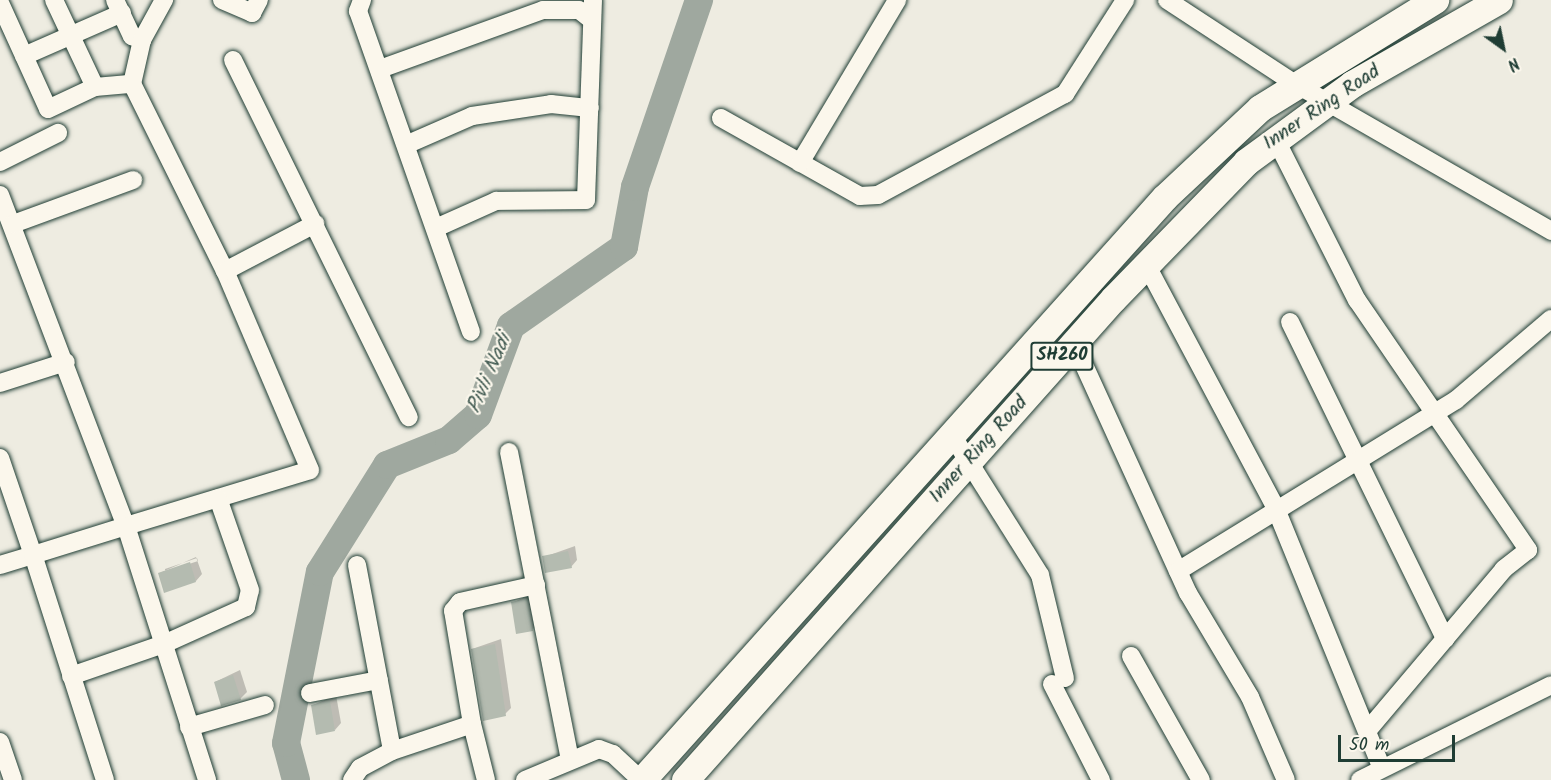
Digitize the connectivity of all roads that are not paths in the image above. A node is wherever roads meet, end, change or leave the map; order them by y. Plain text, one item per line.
1 (54, 0) edge
2 (164, 0) edge
3 (222, 0) edge
4 (259, 0) edge
5 (362, 0) edge
6 (897, 0) edge
7 (1125, 0) edge
8 (1167, 0) edge
9 (1435, 0) edge
10 (1498, 0) edge
11 (0, 3) edge
12 (118, 7) edge
13 (589, 9) edge
14 (71, 35) junction
15 (142, 40) junction
16 (24, 56) junction
17 (233, 60) dead end
18 (380, 69) junction
19 (1294, 83) junction
20 (132, 84) junction
21 (95, 87) junction
22 (1326, 101) junction
23 (590, 108) junction
24 (721, 118) dead end
25 (58, 133) dead end
26 (1275, 138) junction
27 (408, 144) junction
28 (0, 162) edge
29 (801, 163) junction
30 (132, 180) dead end
31 (0, 195) edge
32 (13, 224) junction
33 (315, 224) junction
34 (438, 227) junction
35 (1551, 231) edge
36 (1146, 264) junction
37 (225, 271) junction
38 (1551, 319) edge
39 (1290, 322) dead end
40 (471, 332) dead end
41 (1074, 343) junction
42 (66, 362) junction
43 (0, 383) edge
44 (1434, 413) junction
45 (409, 417) dead end
46 (950, 432) junction
47 (509, 452) dead end
48 (0, 458) edge
49 (970, 460) junction
50 (1358, 464) junction
51 (218, 498) junction
52 (1276, 509) junction
53 (126, 526) junction
54 (33, 555) junction
55 (0, 565) edge
56 (357, 565) dead end
57 (1178, 571) junction
58 (536, 585) junction
59 (1445, 639) junction
60 (164, 644) junction
61 (1131, 656) dead end
62 (71, 676) junction
63 (379, 680) junction
64 (1551, 685) edge
65 (310, 693) dead end
66 (265, 705) dead end
67 (472, 724) junction
68 (189, 727) junction
69 (1367, 731) junction
70 (0, 742) edge
71 (392, 751) junction
72 (570, 760) junction
73 (1381, 766) junction
74 (13, 780) edge
75 (105, 780) edge
76 (207, 780) edge
77 (351, 780) edge
78 (486, 780) edge
79 (525, 780) edge
80 (641, 780) edge
81 (685, 780) edge
82 (1101, 780) edge
83 (1201, 780) edge
84 (1286, 780) edge
85 (1360, 780) edge

1 - 14 street
2 - 15 street
3 - 4 street
5 - 18 street
6 - 29 street
7 - 29 street
8 - 19 street
9 - 19 highway, Inner Ring Road / SH260
10 - 22 highway, Inner Ring Road / SH260
11 - 16 street
12 - 14 street
12 - 15 street
13 - 18 street
13 - 23 street
14 - 16 street
14 - 21 street
15 - 20 street
16 - 21 street
17 - 33 street
18 - 27 street
19 - 22 street
19 - 46 highway, Inner Ring Road / SH260
20 - 21 street
20 - 37 street
22 - 26 highway, Inner Ring Road / SH260
22 - 35 street
23 - 27 street
23 - 34 street
24 - 29 street
25 - 28 street
26 - 36 highway, Inner Ring Road / SH260
26 - 44 street
27 - 34 street
30 - 32 street
31 - 32 street
32 - 42 street
33 - 37 street
33 - 45 street
34 - 40 street
36 - 41 highway, Inner Ring Road / SH260
36 - 52 street
37 - 51 street
38 - 44 street
39 - 50 street
41 - 49 highway, Inner Ring Road / SH260
41 - 57 street
42 - 43 street
42 - 53 street
44 - 50 street
44 - 59 street
46 - 49 street
46 - 80 highway, Inner Ring Road / SH260
47 - 58 street
48 - 54 street
49 - 81 highway, Inner Ring Road / SH260
49 - 82 street
50 - 52 street
50 - 59 street
51 - 53 street
51 - 60 street
52 - 57 street
52 - 69 street
53 - 54 street
53 - 60 street
54 - 55 street
54 - 62 street
56 - 63 street
57 - 84 street
58 - 67 street
58 - 72 street
59 - 69 street
60 - 62 street
60 - 68 street
61 - 83 street
62 - 75 street
63 - 65 street
63 - 71 street
64 - 73 street
66 - 68 street
67 - 71 street
67 - 78 street
68 - 76 street
69 - 73 street
70 - 74 street
71 - 77 street
72 - 79 street
72 - 80 street
73 - 85 street

